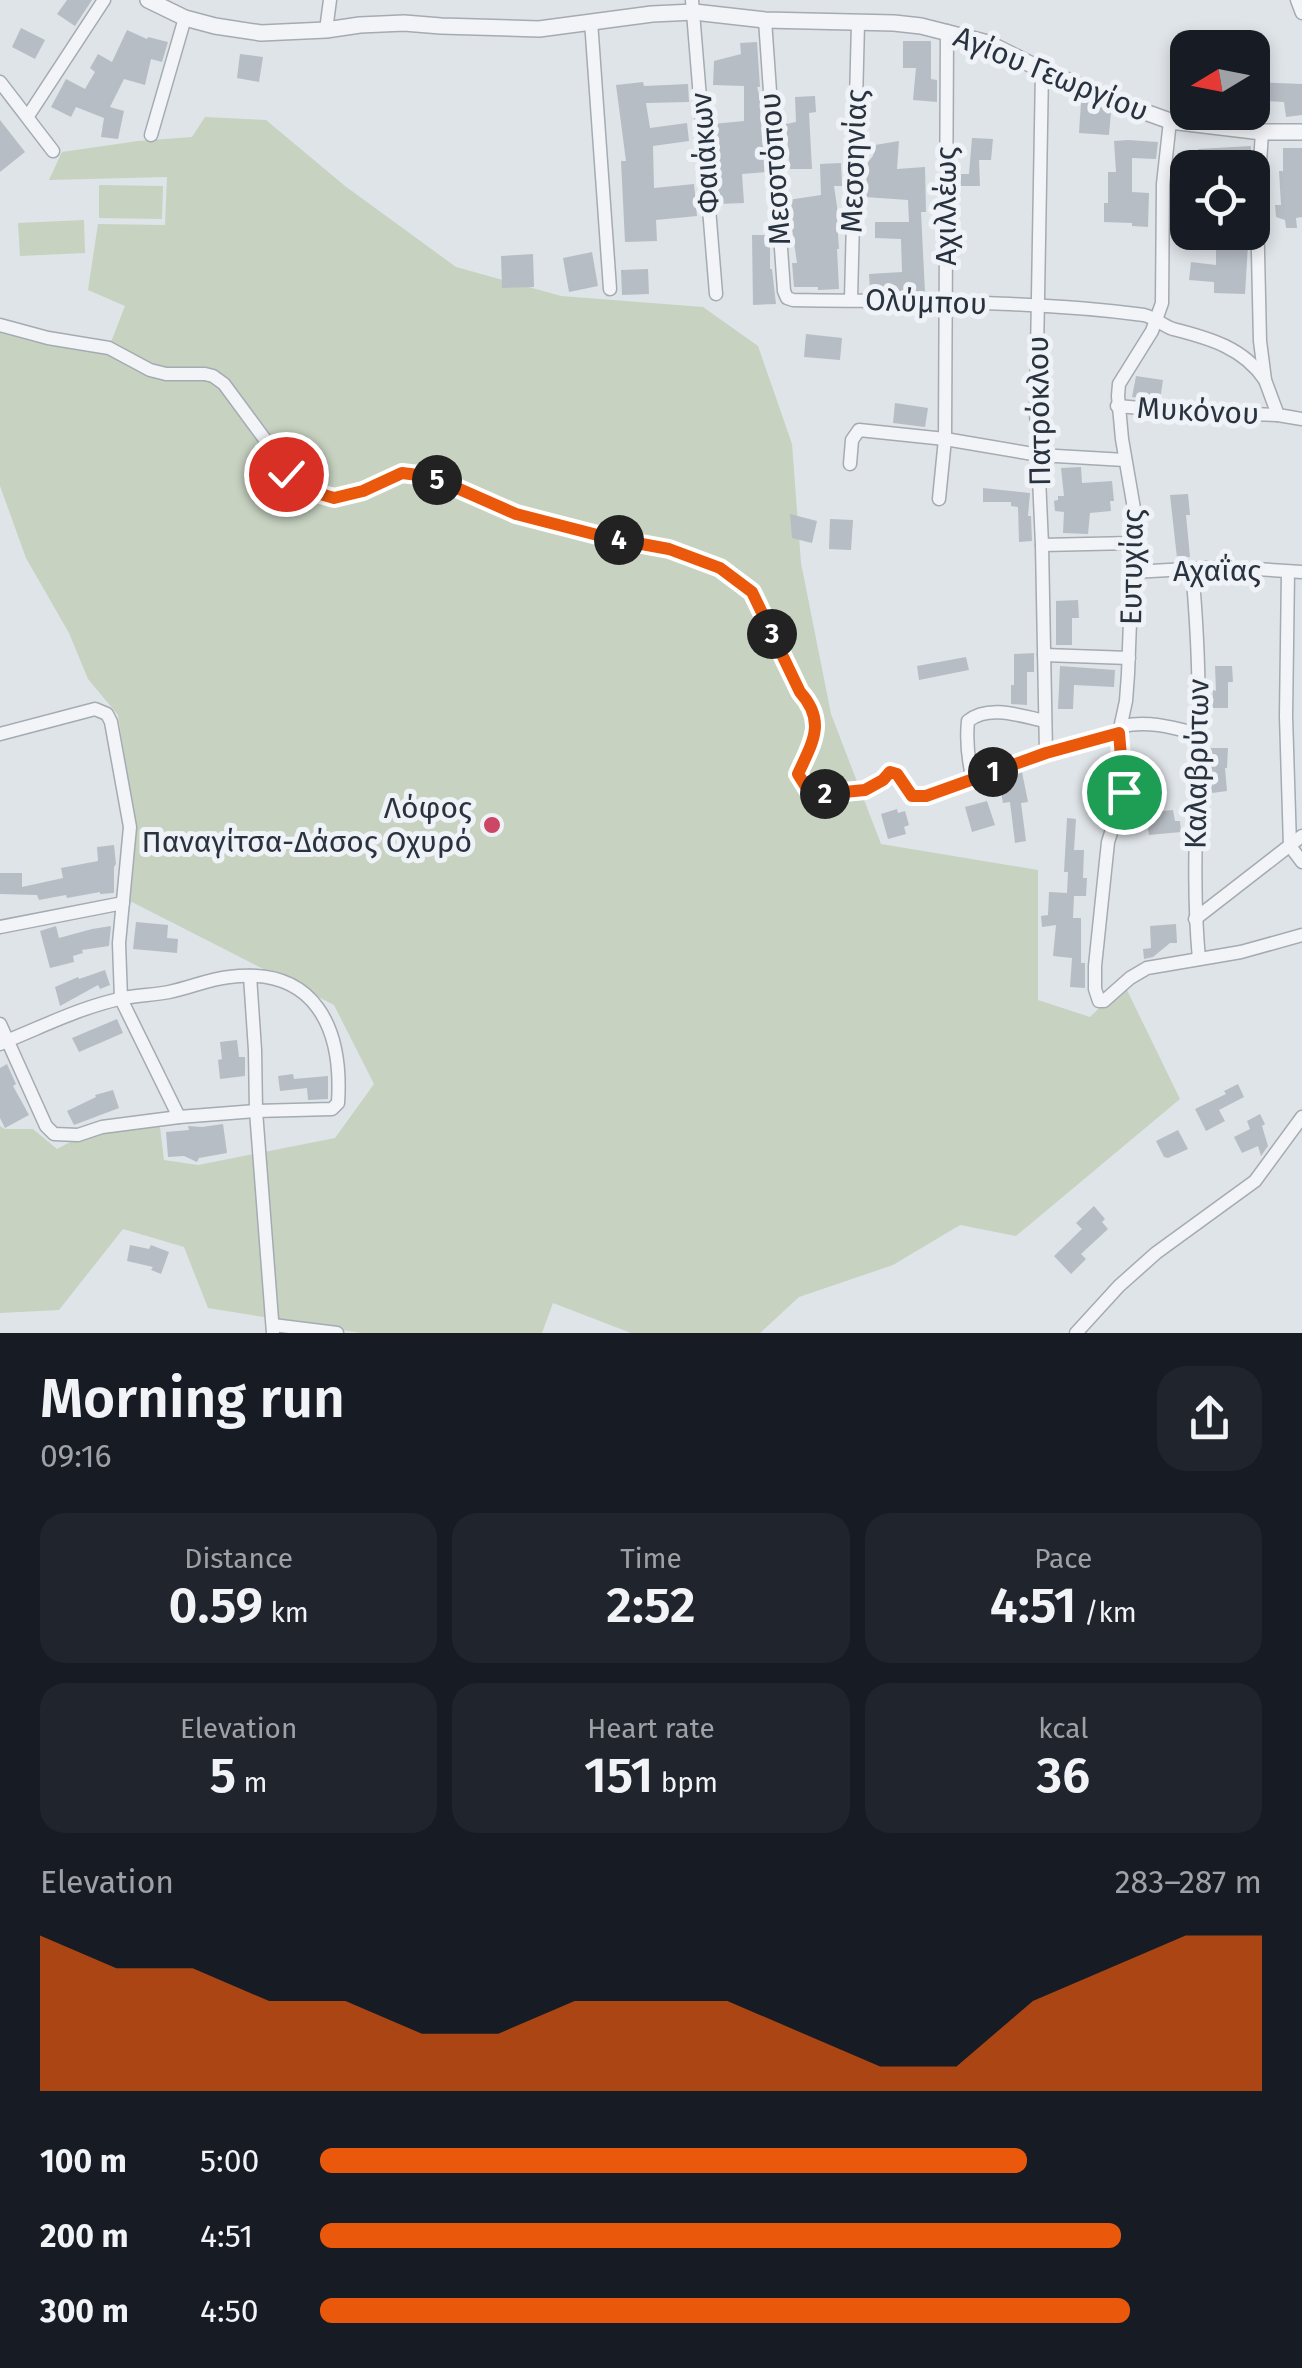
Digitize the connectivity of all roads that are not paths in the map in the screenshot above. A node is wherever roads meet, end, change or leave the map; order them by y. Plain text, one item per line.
1 (104, 0) edge
2 (148, 0) edge
3 (330, 0) edge
4 (1297, 0) edge
5 (693, 6) edge
6 (1302, 14) edge
7 (185, 18) junction
8 (765, 20) junction
9 (591, 21) junction
10 (858, 22) junction
11 (326, 30) junction
12 (947, 32) junction
13 (1042, 70) junction
14 (0, 82) edge
15 (28, 116) junction
16 (1170, 120) joint
17 (1247, 130) edge
18 (1262, 132) junction
19 (1302, 132) edge
20 (151, 134) dead end
21 (53, 151) dead end
22 (610, 289) dead end
23 (716, 294) dead end
24 (850, 299) junction
25 (806, 301) joint
26 (946, 303) junction
27 (1037, 306) junction
28 (1157, 318) junction
29 (0, 325) edge
30 (1266, 380) junction
31 (1117, 406) junction
32 (1278, 415) junction
33 (1302, 419) edge
34 (944, 439) junction
35 (1039, 455) junction
36 (1125, 460) junction
37 (850, 464) dead end
38 (939, 499) dead end
39 (1133, 543) junction
40 (1042, 544) junction
41 (1192, 568) junction
42 (1133, 572) junction
43 (1295, 572) edge
44 (1044, 655) junction
45 (1129, 658) junction
46 (1045, 721) junction
47 (1119, 733) junction
48 (0, 734) edge
49 (1198, 734) junction
50 (1046, 753) junction
51 (973, 780) junction
52 (1296, 841) edge
53 (1302, 862) edge
54 (123, 903) junction
55 (1196, 919) junction
56 (0, 927) edge
57 (1302, 936) edge
58 (1199, 959) junction
59 (250, 976) junction
60 (121, 999) junction
61 (0, 1024) edge
62 (4, 1042) edge
63 (256, 1111) junction
64 (179, 1117) junction
65 (1302, 1117) edge
66 (273, 1329) edge
67 (337, 1333) edge
68 (1076, 1333) edge

1 - 15 street
2 - 7 street, Αγίου Γεωργίου
3 - 11 street
4 - 6 street
5 - 8 street, Αγίου Γεωργίου
5 - 9 street, Αγίου Γεωργίου
5 - 23 street, Φαιάκων
7 - 11 street, Αγίου Γεωργίου
7 - 20 street
8 - 10 street, Αγίου Γεωργίου
8 - 25 street, Μεσοτόπου
9 - 11 street, Αγίου Γεωργίου
9 - 22 street
10 - 12 street, Αγίου Γεωργίου
10 - 24 street, Μεσσηνίας
12 - 13 street, Αγίου Γεωργίου
12 - 26 street, Αχιλλέως
13 - 16 street, Αγίου Γεωργίου
13 - 27 street, Πατρόκλου
14 - 15 street
15 - 21 street
16 - 28 street, Ευτυχίας
17 - 18 street, Αγίου Γεωργίου
18 - 19 street, Αγίου Γεωργίου
18 - 30 street
24 - 25 street, Ολύμπου
24 - 26 street, Ολύμπου
26 - 27 street, Ολύμπου
26 - 34 street, Αχιλλέως
27 - 28 street, Ολύμπου
27 - 35 street, Πατρόκλου
28 - 30 street, Ολύμπου
28 - 31 street, Ευτυχίας
29 - 51 street
30 - 32 street
31 - 32 street, Μυκόνου
31 - 36 street, Ευτυχίας
32 - 33 street, Μυκόνου
34 - 35 street
34 - 37 street
34 - 38 street, Αχιλλέως
35 - 36 street
35 - 40 street, Πατρόκλου
36 - 39 street, Ευτυχίας
39 - 40 street
39 - 42 street, Ευτυχίας
40 - 44 street, Πατρόκλου
41 - 42 street, Αχαΐας
41 - 43 street, Αχαΐας
41 - 49 street, Καλαβρύτων
42 - 45 street, Ευτυχίας
43 - 52 street
44 - 45 street
44 - 46 street, Πατρόκλου
45 - 47 street, Ευτυχίας
46 - 50 street, Πατρόκλου
46 - 51 street
47 - 49 street
47 - 50 street
47 - 58 street, Ευτυχίας
48 - 54 street
49 - 55 street, Καλαβρύτων
50 - 51 street
52 - 53 street
52 - 55 street
54 - 56 street
54 - 60 street
55 - 58 street, Καλαβρύτων
57 - 58 street
59 - 60 street
59 - 63 street
59 - 63 street
60 - 62 street
60 - 64 street
61 - 62 street
62 - 64 street
63 - 64 street
63 - 66 street
65 - 68 street
66 - 67 street

